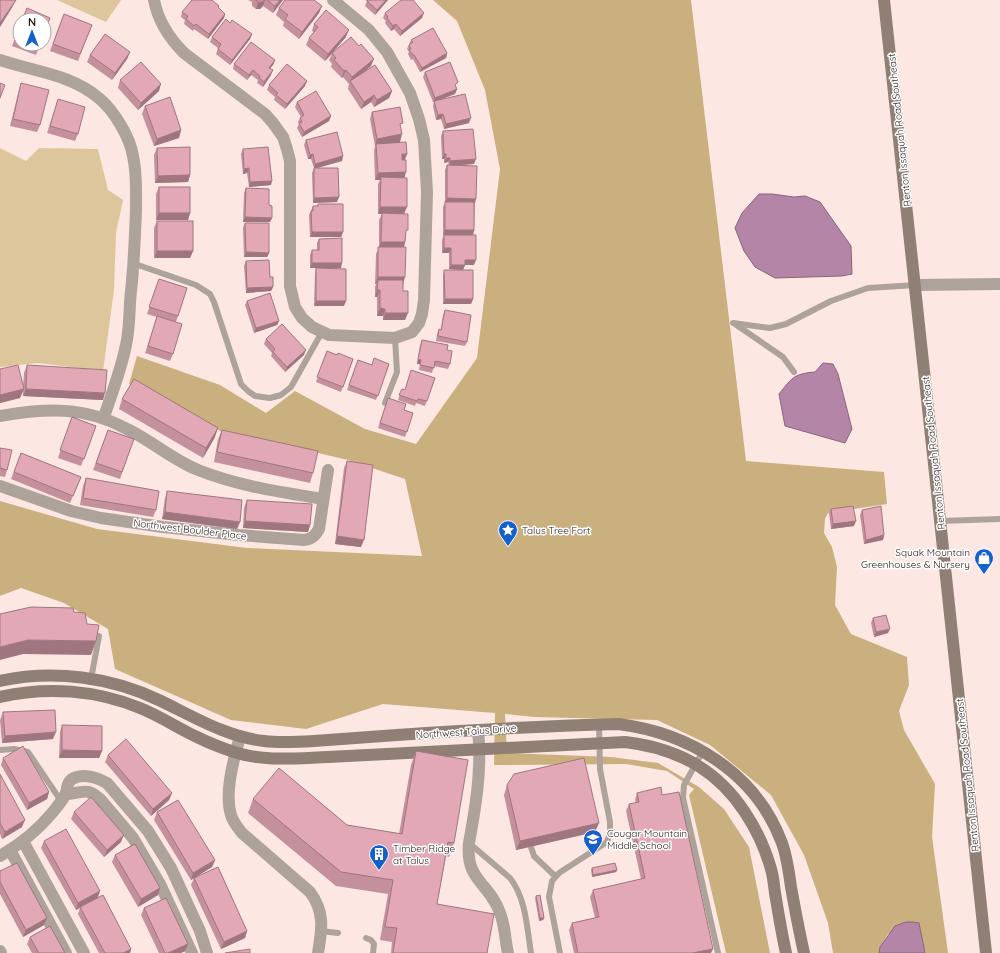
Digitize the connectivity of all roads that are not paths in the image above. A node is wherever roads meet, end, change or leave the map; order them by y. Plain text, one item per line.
1 (154, 0) edge
2 (333, 0) edge
3 (884, 0) edge
4 (0, 60) edge
5 (134, 264) junction
6 (1000, 284) edge
7 (916, 285) junction
8 (322, 332) junction
9 (395, 338) junction
10 (794, 372) dead end
11 (385, 403) edge
12 (0, 416) edge
13 (104, 417) junction
14 (328, 470) dead end
15 (0, 486) edge
16 (323, 499) junction
17 (1000, 519) edge
18 (940, 522) junction
19 (99, 636) edge
20 (91, 679) junction
21 (0, 681) edge
22 (0, 697) edge
23 (599, 724) junction
24 (478, 730) junction
25 (240, 736) junction
26 (599, 742) junction
27 (0, 750) edge
28 (480, 750) junction
29 (703, 751) junction
30 (236, 752) junction
31 (696, 764) junction
32 (64, 797) junction
33 (23, 841) junction
34 (469, 843) junction
35 (531, 847) edge
36 (5, 853) edge
37 (556, 876) junction
38 (322, 931) junction
39 (338, 933) dead end
40 (366, 938) dead end
41 (66, 953) edge
42 (84, 953) edge
43 (192, 953) edge
44 (207, 953) edge
45 (318, 953) edge
46 (373, 953) edge
47 (508, 953) edge
48 (531, 953) edge
49 (560, 953) edge
50 (718, 953) edge
51 (786, 953) edge
52 (804, 953) edge
53 (986, 953) edge

1 - 8 street
2 - 9 street
3 - 7 street, Renton Issaquah Road Southeast
4 - 5 street
5 - 8 lane
5 - 13 street
6 - 7 street
7 - 10 lane
7 - 18 street, Renton Issaquah Road Southeast
8 - 9 street
9 - 11 lane
12 - 13 street
13 - 16 street
14 - 16 street, Northwest Boulder Place
15 - 16 street, Northwest Boulder Place
17 - 18 lane
18 - 53 street, Renton Issaquah Road Southeast
19 - 20 lane
20 - 21 street, Northwest Talus Drive
20 - 25 street, Northwest Talus Drive
22 - 30 street, Northwest Talus Drive
23 - 24 street, Northwest Talus Drive
23 - 26 lane
23 - 29 street, Northwest Talus Drive
24 - 25 street, Northwest Talus Drive
24 - 28 street
25 - 30 street
26 - 28 street, Northwest Talus Drive
26 - 31 street, Northwest Talus Drive
26 - 37 lane
27 - 32 lane
28 - 30 street, Northwest Talus Drive
28 - 34 street
29 - 31 lane
29 - 52 street, Northwest Talus Drive
30 - 38 street
31 - 50 lane
31 - 51 street, Northwest Talus Drive
32 - 33 street
32 - 43 street
32 - 44 street
33 - 36 street
33 - 42 street
34 - 47 street
34 - 48 lane
35 - 37 lane
36 - 41 street
37 - 49 lane
38 - 39 lane
38 - 45 street
40 - 46 lane

